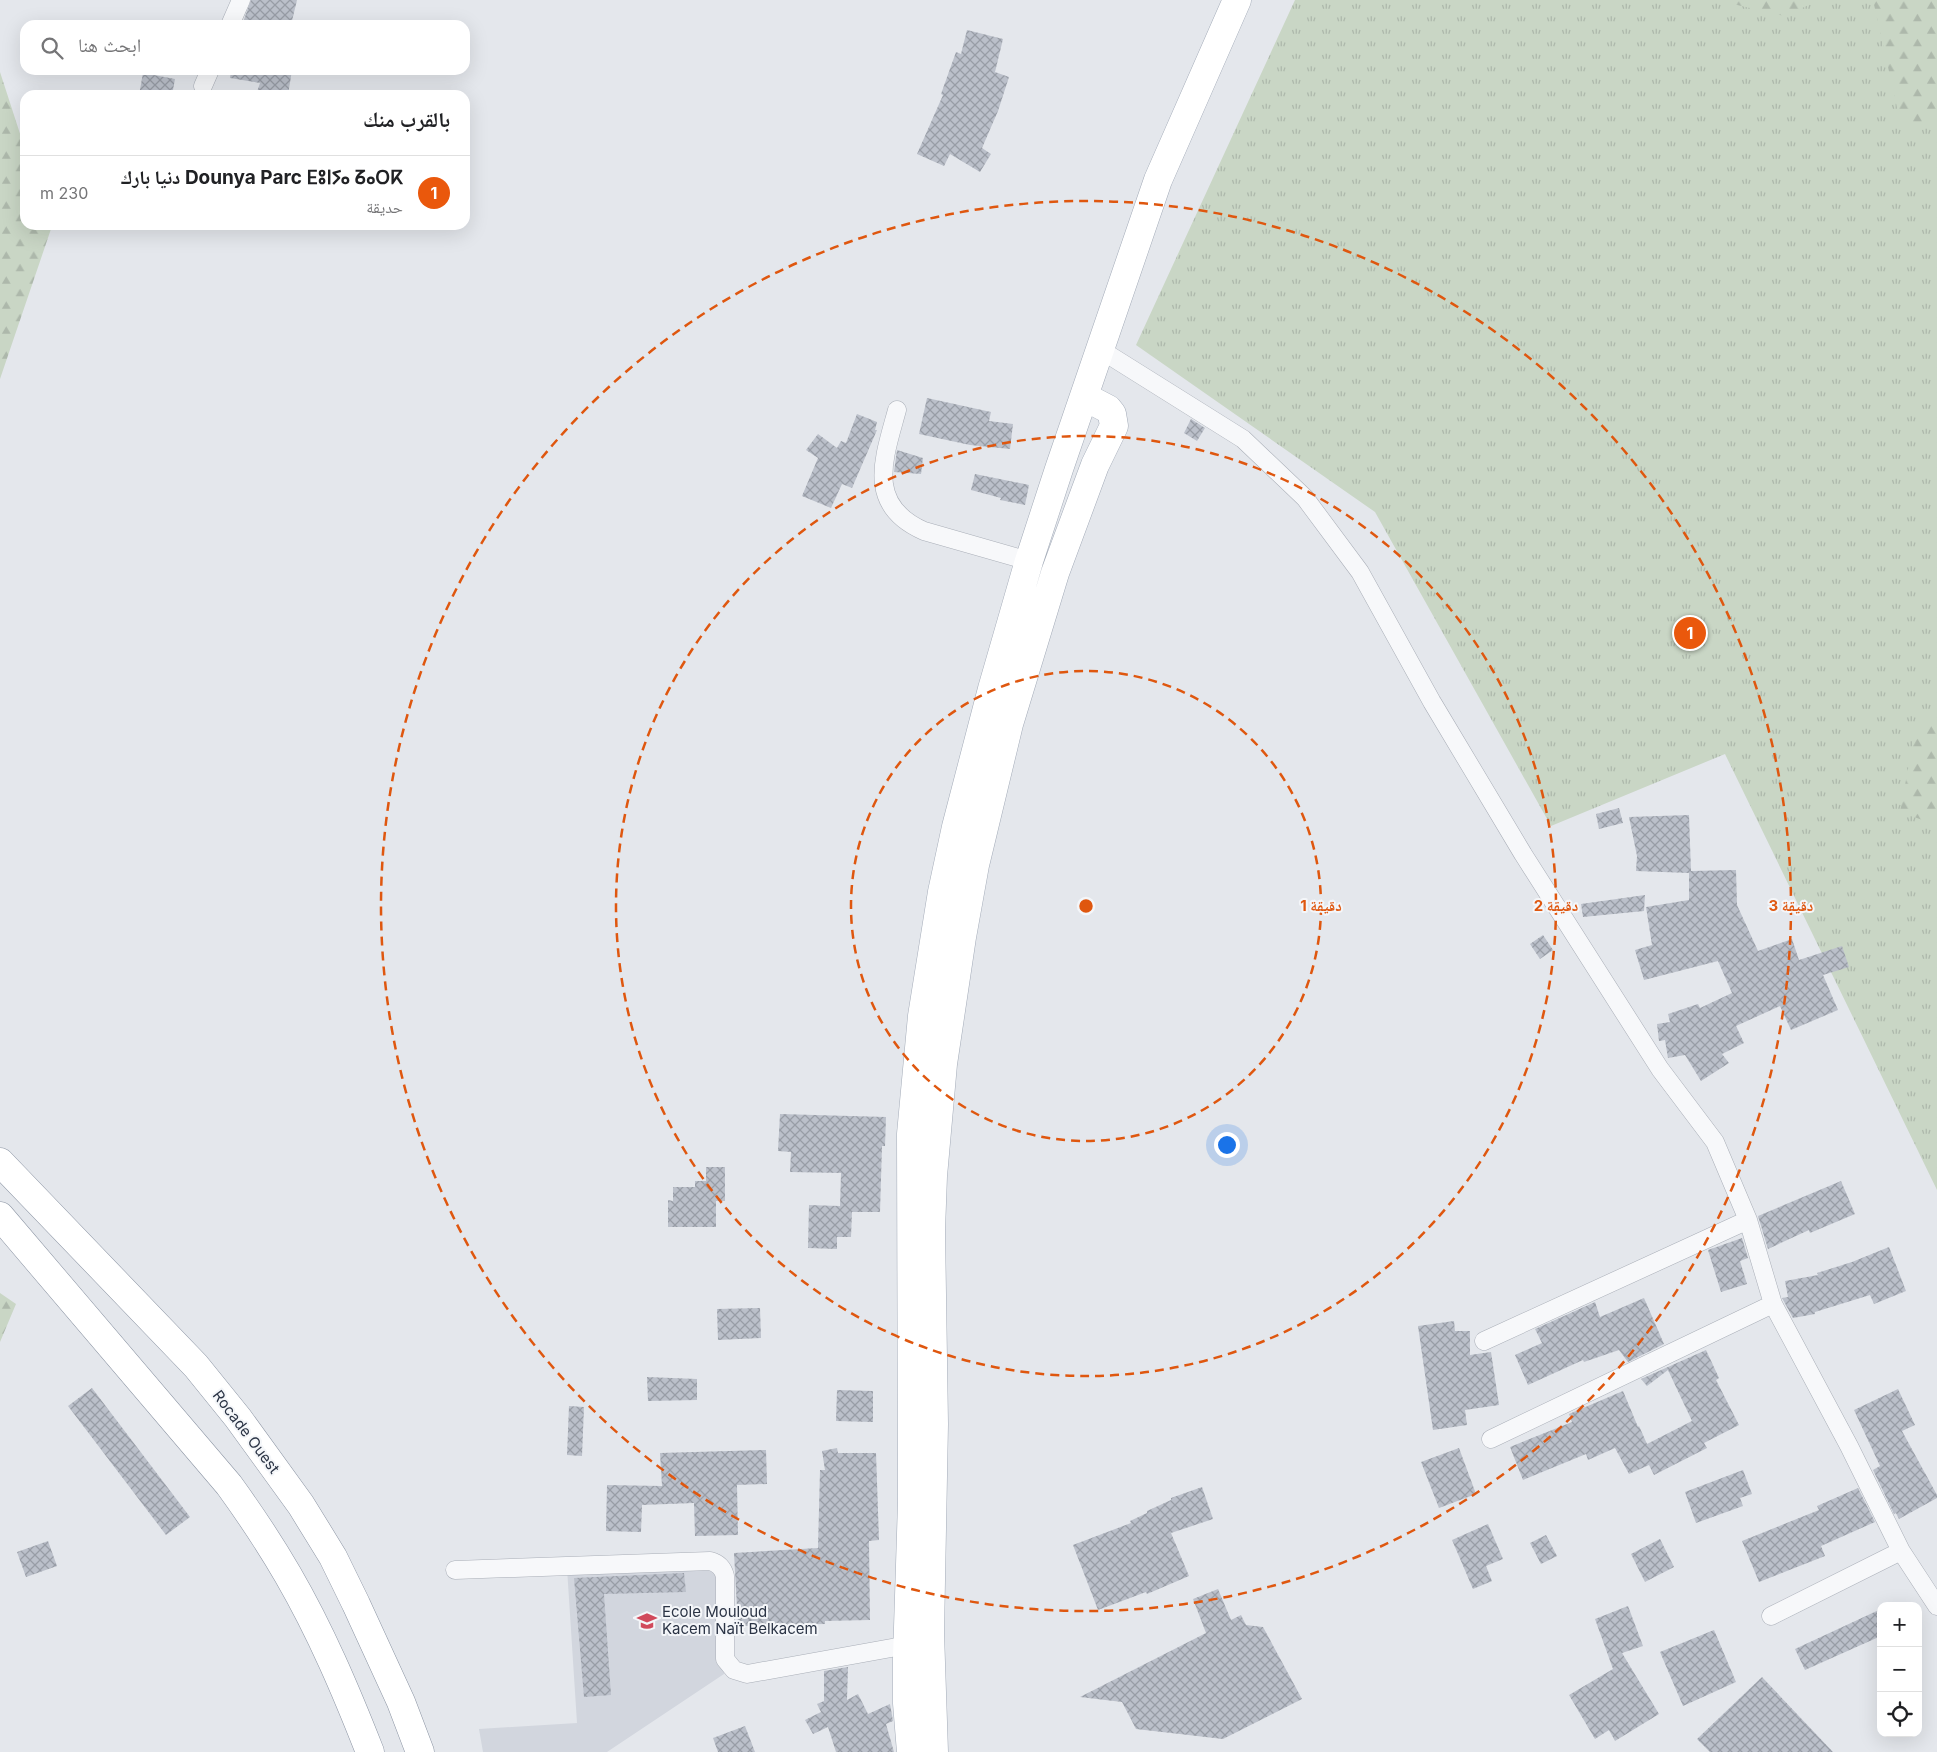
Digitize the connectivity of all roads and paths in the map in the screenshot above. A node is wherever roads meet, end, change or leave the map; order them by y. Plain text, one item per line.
1 (241, 0) edge
2 (1237, 0) edge
3 (232, 20) edge
4 (208, 75) edge
5 (203, 86) dead end
6 (1101, 350) junction
7 (1085, 396) junction
8 (897, 410) dead end
9 (1029, 561) junction
10 (0, 1162) edge
11 (0, 1216) edge
12 (1748, 1220) junction
13 (1773, 1304) junction
14 (1484, 1341) dead end
15 (1491, 1439) dead end
16 (1901, 1551) junction
17 (456, 1570) dead end
18 (1937, 1606) edge
19 (1771, 1616) dead end
20 (908, 1645) junction
21 (370, 1752) edge
22 (420, 1752) edge
23 (911, 1752) edge
24 (934, 1752) edge

1 - 3 street
2 - 6 main road
4 - 5 street
6 - 7 main road
6 - 12 street
7 - 9 main road
7 - 24 main road
8 - 9 street
9 - 20 main road
10 - 22 main road, Rocade Ouest
11 - 21 main road
12 - 13 street
12 - 14 street
13 - 15 street
13 - 16 street
16 - 18 street
16 - 19 street
17 - 20 street
20 - 23 main road

